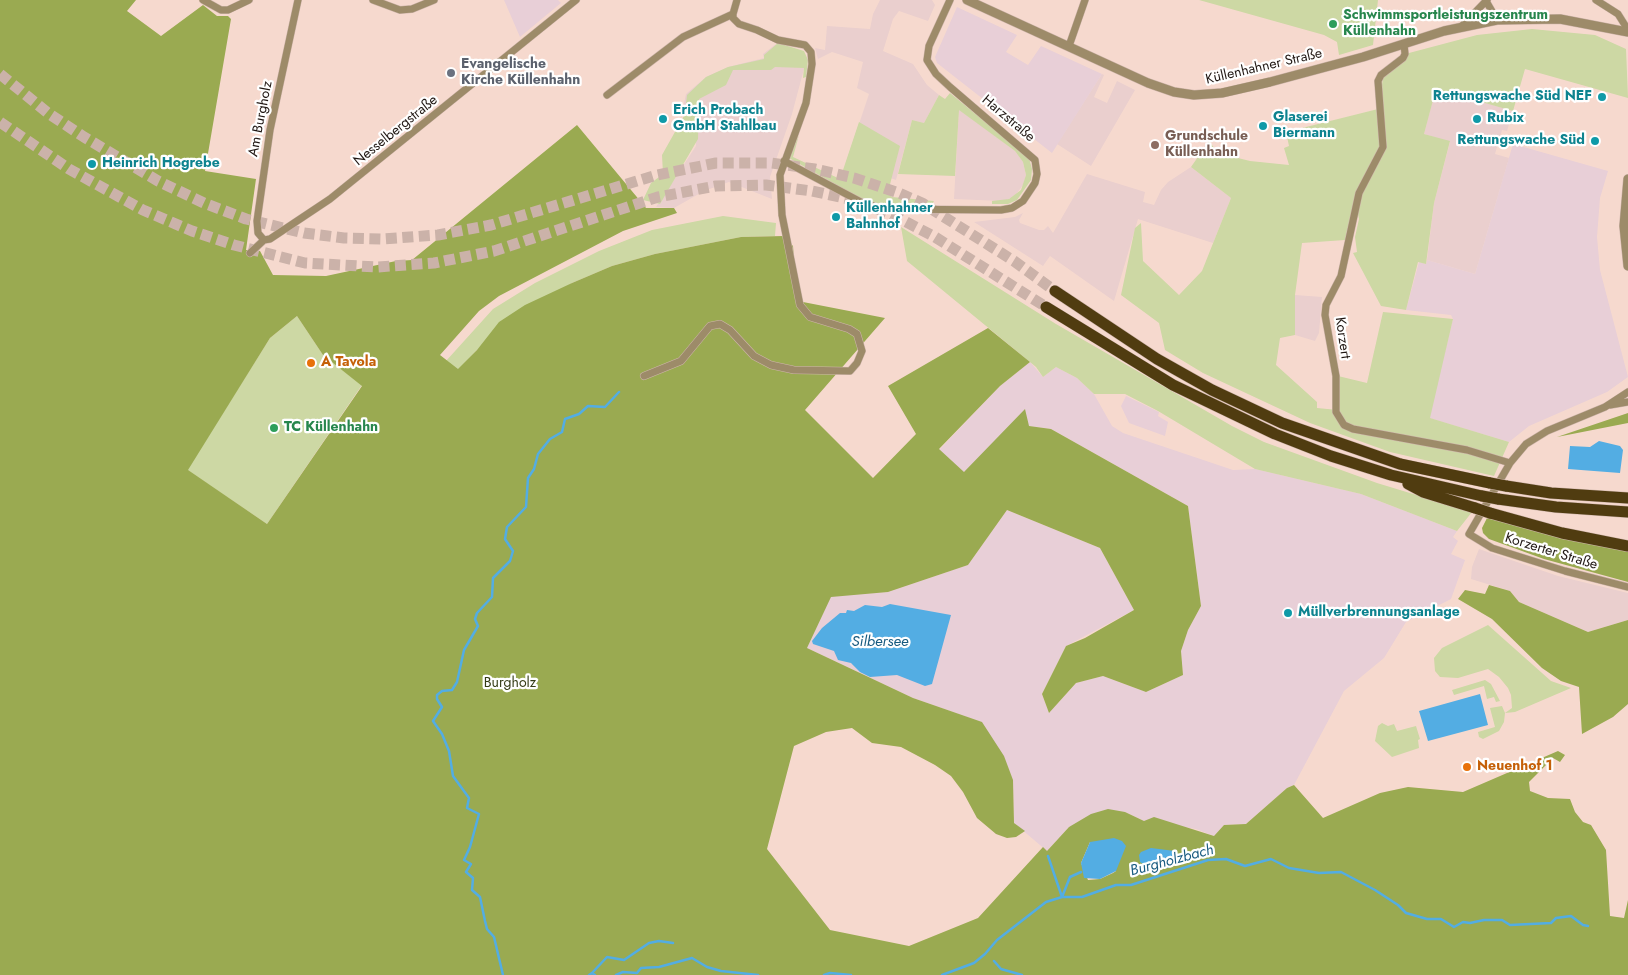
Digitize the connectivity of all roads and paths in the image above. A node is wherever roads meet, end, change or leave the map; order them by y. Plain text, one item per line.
1 (203, 0) edge
2 (249, 0) edge
3 (298, 0) edge
4 (373, 0) edge
5 (434, 0) edge
6 (576, 0) edge
7 (737, 0) edge
8 (950, 0) edge
9 (967, 0) edge
10 (1085, 0) edge
11 (1487, 0) edge
12 (1596, 0) edge
13 (732, 14) junction
14 (1497, 20) junction
15 (1462, 26) junction
16 (1628, 31) edge
17 (1404, 44) junction
18 (1069, 46) junction
19 (606, 95) dead end
20 (784, 161) junction
21 (1628, 179) edge
22 (264, 240) junction
23 (250, 253) dead end
24 (1628, 266) edge
25 (1055, 291) tunnel mouth
26 (1046, 307) tunnel mouth
27 (644, 376) dead end
28 (1628, 392) edge
29 (1628, 402) edge
30 (1605, 407) junction
31 (1510, 463) junction
32 (1391, 475) junction
33 (1628, 498) edge
34 (1628, 512) edge
35 (1628, 546) edge
36 (1628, 587) edge

1 - 2 street
3 - 22 street, Am Burgholz
4 - 5 street
6 - 22 street, Nesselbergstraße
7 - 13 street
8 - 20 street, Harzstraße
9 - 18 street, Küllenhahner Straße
10 - 18 street
11 - 14 street, Küllenhahner Straße
11 - 15 street, Küllenhahner Straße
12 - 16 street, Küllenhahner Straße
13 - 19 street
13 - 20 street
14 - 15 street, Küllenhahner Straße
14 - 16 street, Küllenhahner Straße
15 - 17 street, Küllenhahner Straße
17 - 18 street, Küllenhahner Straße
17 - 31 street, Korzert
20 - 27 street
21 - 24 street
22 - 23 street, Nesselbergstraße
25 - 33 highway, bridge
26 - 32 highway
28 - 30 street
29 - 30 street
30 - 31 street
31 - 36 street, Korzerter Straße
32 - 34 highway, bridge
32 - 35 highway, bridge

